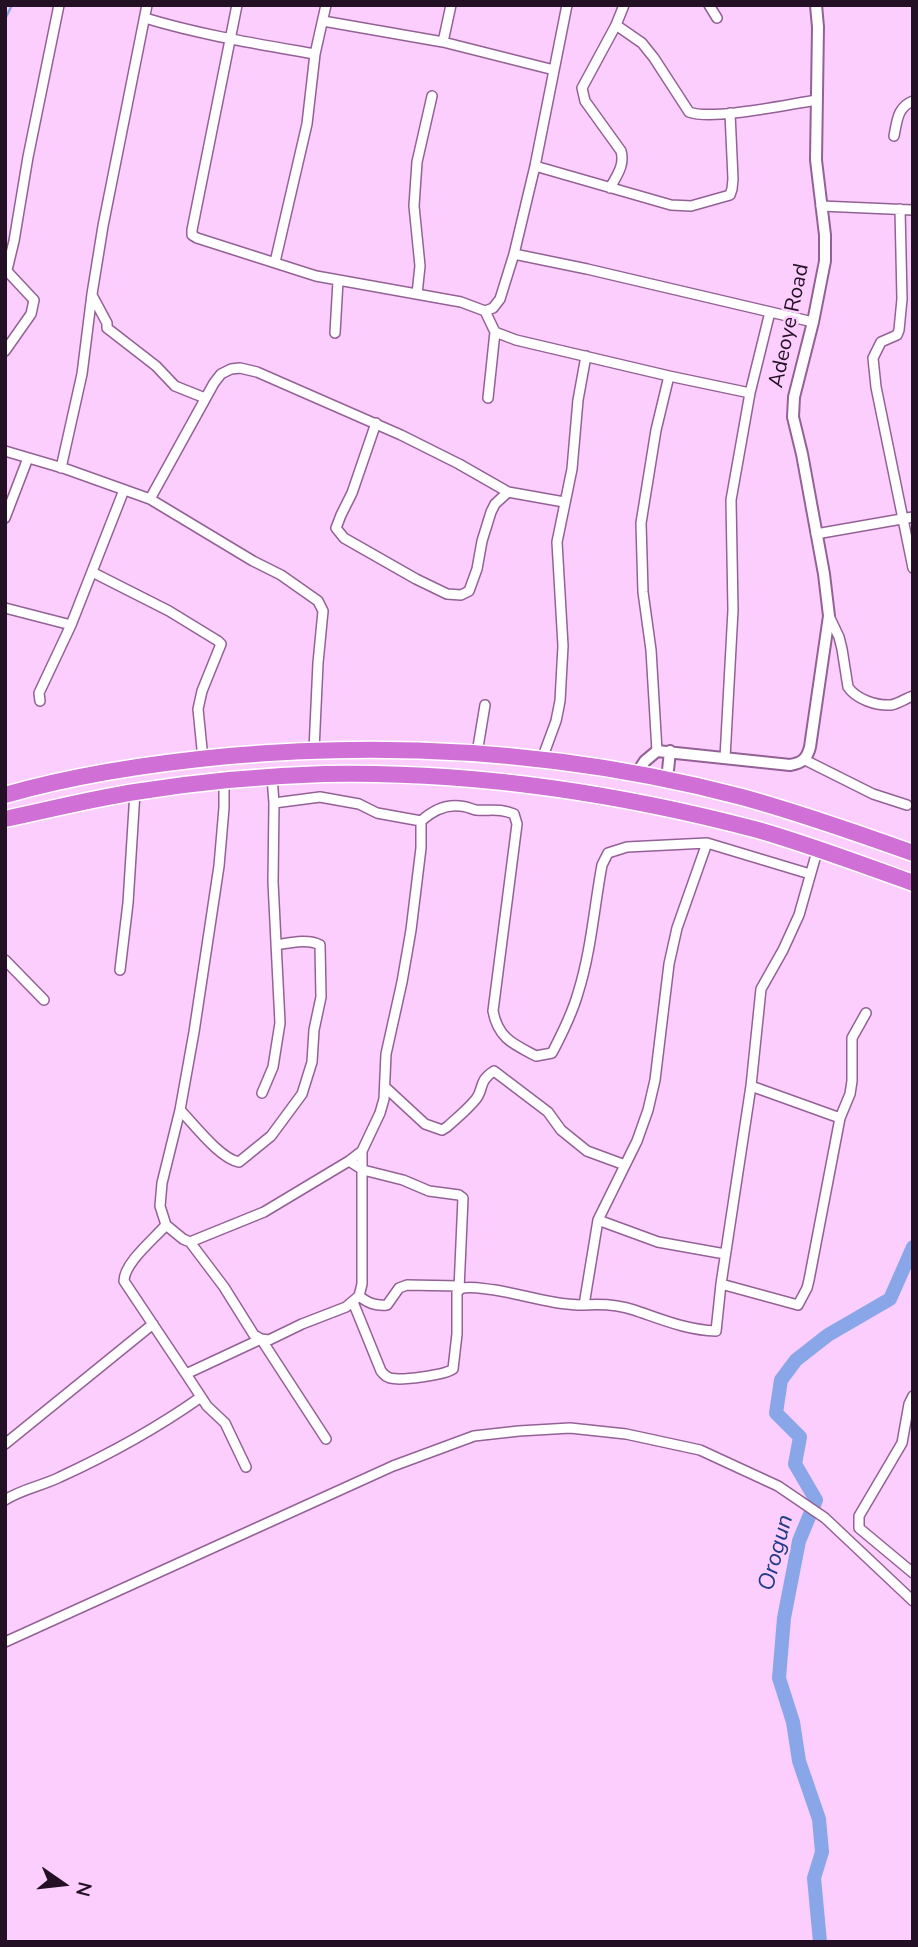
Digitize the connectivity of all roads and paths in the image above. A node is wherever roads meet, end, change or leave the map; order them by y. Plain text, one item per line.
1 (59, 5) edge
2 (147, 5) edge
3 (237, 5) edge
4 (327, 5) edge
5 (451, 5) edge
6 (566, 5) edge
7 (624, 5) edge
8 (709, 5) edge
9 (816, 5) edge
10 (145, 18) junction
11 (717, 18) dead end
12 (323, 21) junction
13 (616, 25) junction
14 (231, 40) junction
15 (443, 42) junction
16 (316, 54) junction
17 (554, 69) junction
18 (432, 96) dead end
19 (817, 100) junction
20 (913, 101) edge
21 (730, 113) junction
22 (894, 136) dead end
23 (535, 166) junction
24 (610, 188) junction
25 (821, 206) junction
26 (900, 209) junction
27 (913, 210) edge
28 (514, 254) junction
29 (275, 262) junction
30 (6, 269) edge
31 (338, 281) junction
32 (417, 293) junction
33 (92, 294) junction
34 (908, 299) edge
35 (485, 311) junction
36 (770, 312) junction
37 (813, 322) junction
38 (495, 332) junction
39 (335, 333) dead end
40 (5, 351) edge
41 (586, 356) junction
42 (669, 376) junction
43 (750, 393) junction
44 (205, 398) junction
45 (488, 398) dead end
46 (376, 424) junction
47 (5, 452) edge
48 (28, 458) junction
49 (61, 468) junction
50 (124, 490) junction
51 (508, 492) junction
52 (150, 499) junction
53 (564, 502) junction
54 (5, 518) edge
55 (908, 518) edge
56 (816, 534) junction
57 (913, 568) edge
58 (92, 572) junction
59 (5, 608) edge
60 (829, 616) junction
61 (71, 625) junction
62 (913, 696) edge
63 (40, 701) dead end
64 (485, 705) dead end
65 (314, 750) junction
66 (657, 751) junction
67 (670, 751) junction
68 (477, 753) junction
69 (725, 758) junction
70 (203, 759) junction
71 (542, 759) junction
72 (805, 760) junction
73 (637, 774) junction
74 (272, 777) junction
75 (667, 780) junction
76 (224, 781) junction
77 (135, 792) junction
78 (5, 795) edge
79 (274, 803) junction
80 (907, 805) dead end
81 (5, 819) edge
82 (421, 821) junction
83 (707, 843) junction
84 (818, 848) junction
85 (913, 853) edge
86 (810, 874) junction
87 (912, 885) edge
88 (276, 945) junction
89 (5, 960) edge
90 (120, 970) dead end
91 (44, 1000) dead end
92 (866, 1013) dead end
93 (751, 1086) junction
94 (385, 1087) junction
95 (262, 1093) dead end
96 (180, 1110) junction
97 (841, 1118) junction
98 (362, 1151) junction
99 (349, 1161) junction
100 (625, 1165) junction
101 (363, 1170) junction
102 (598, 1220) junction
103 (166, 1225) junction
104 (190, 1242) junction
105 (725, 1254) junction
106 (721, 1284) junction
107 (459, 1287) junction
108 (356, 1299) junction
109 (584, 1305) junction
110 (153, 1324) junction
111 (261, 1339) junction
112 (186, 1374) junction
113 (913, 1396) edge
114 (201, 1397) junction
115 (326, 1439) dead end
116 (5, 1444) edge
117 (246, 1467) dead end
118 (5, 1500) edge
119 (913, 1573) edge
120 (913, 1601) edge
121 (5, 1642) edge

1 - 30 street
2 - 10 street
3 - 14 street
4 - 12 street
5 - 15 street
6 - 17 street
7 - 13 street
8 - 11 street
9 - 19 street, Adeoye Road
10 - 14 street
10 - 33 street
12 - 15 street
12 - 16 street
13 - 21 street
13 - 24 street
14 - 16 street
14 - 29 street
15 - 17 street
16 - 29 street
17 - 23 street
18 - 32 street
19 - 21 street
19 - 25 street, Adeoye Road
20 - 22 street
21 - 24 street
23 - 24 street
23 - 28 street
25 - 26 street
25 - 37 street, Adeoye Road
26 - 27 street
26 - 34 street
28 - 35 street
28 - 36 street
29 - 31 street
30 - 40 street
31 - 32 street
31 - 39 street
32 - 35 street
33 - 44 street
33 - 49 street
34 - 55 street
35 - 38 street
36 - 37 street
36 - 43 street
37 - 56 street, Adeoye Road
38 - 41 street
38 - 45 street
41 - 42 street
41 - 53 street
42 - 43 street
42 - 66 street
43 - 69 street
44 - 46 street
44 - 52 street
46 - 51 street
46 - 51 street
47 - 48 street
48 - 49 street
48 - 54 street
49 - 50 street
50 - 52 street
50 - 58 street
51 - 53 street
52 - 65 street
53 - 71 street
55 - 56 street
55 - 57 street
56 - 60 street, Adeoye Road
58 - 61 street
58 - 70 street
59 - 61 street
60 - 62 street
60 - 72 street, Adeoye Road
61 - 63 street
64 - 68 street
65 - 68 highway
65 - 70 highway
66 - 67 street
66 - 73 street
67 - 69 street
67 - 75 street
68 - 71 highway
69 - 72 street
70 - 78 highway
71 - 73 highway
72 - 80 street
73 - 75 highway
74 - 76 highway
74 - 79 street
74 - 84 highway
75 - 85 highway
76 - 77 highway
76 - 96 street
77 - 81 highway
77 - 90 street
79 - 82 street
79 - 88 street
82 - 83 street
82 - 94 street
83 - 86 street
83 - 100 street
84 - 86 street
84 - 87 highway
86 - 93 street
88 - 95 street
88 - 96 street
89 - 91 street
92 - 97 street
93 - 97 street
93 - 105 street
94 - 98 street
94 - 100 street
96 - 103 street
97 - 106 street
98 - 99 street
98 - 101 street
99 - 101 street
99 - 104 street
100 - 102 street
101 - 107 street
101 - 108 street
102 - 105 street
102 - 109 street
103 - 104 street
103 - 110 street
104 - 111 street
105 - 106 street
106 - 109 street
107 - 108 street
107 - 108 street
107 - 109 street
108 - 111 street
110 - 112 street
110 - 116 street
111 - 112 street
111 - 115 street
112 - 114 street
113 - 119 street
114 - 117 street
114 - 118 street
120 - 121 street

